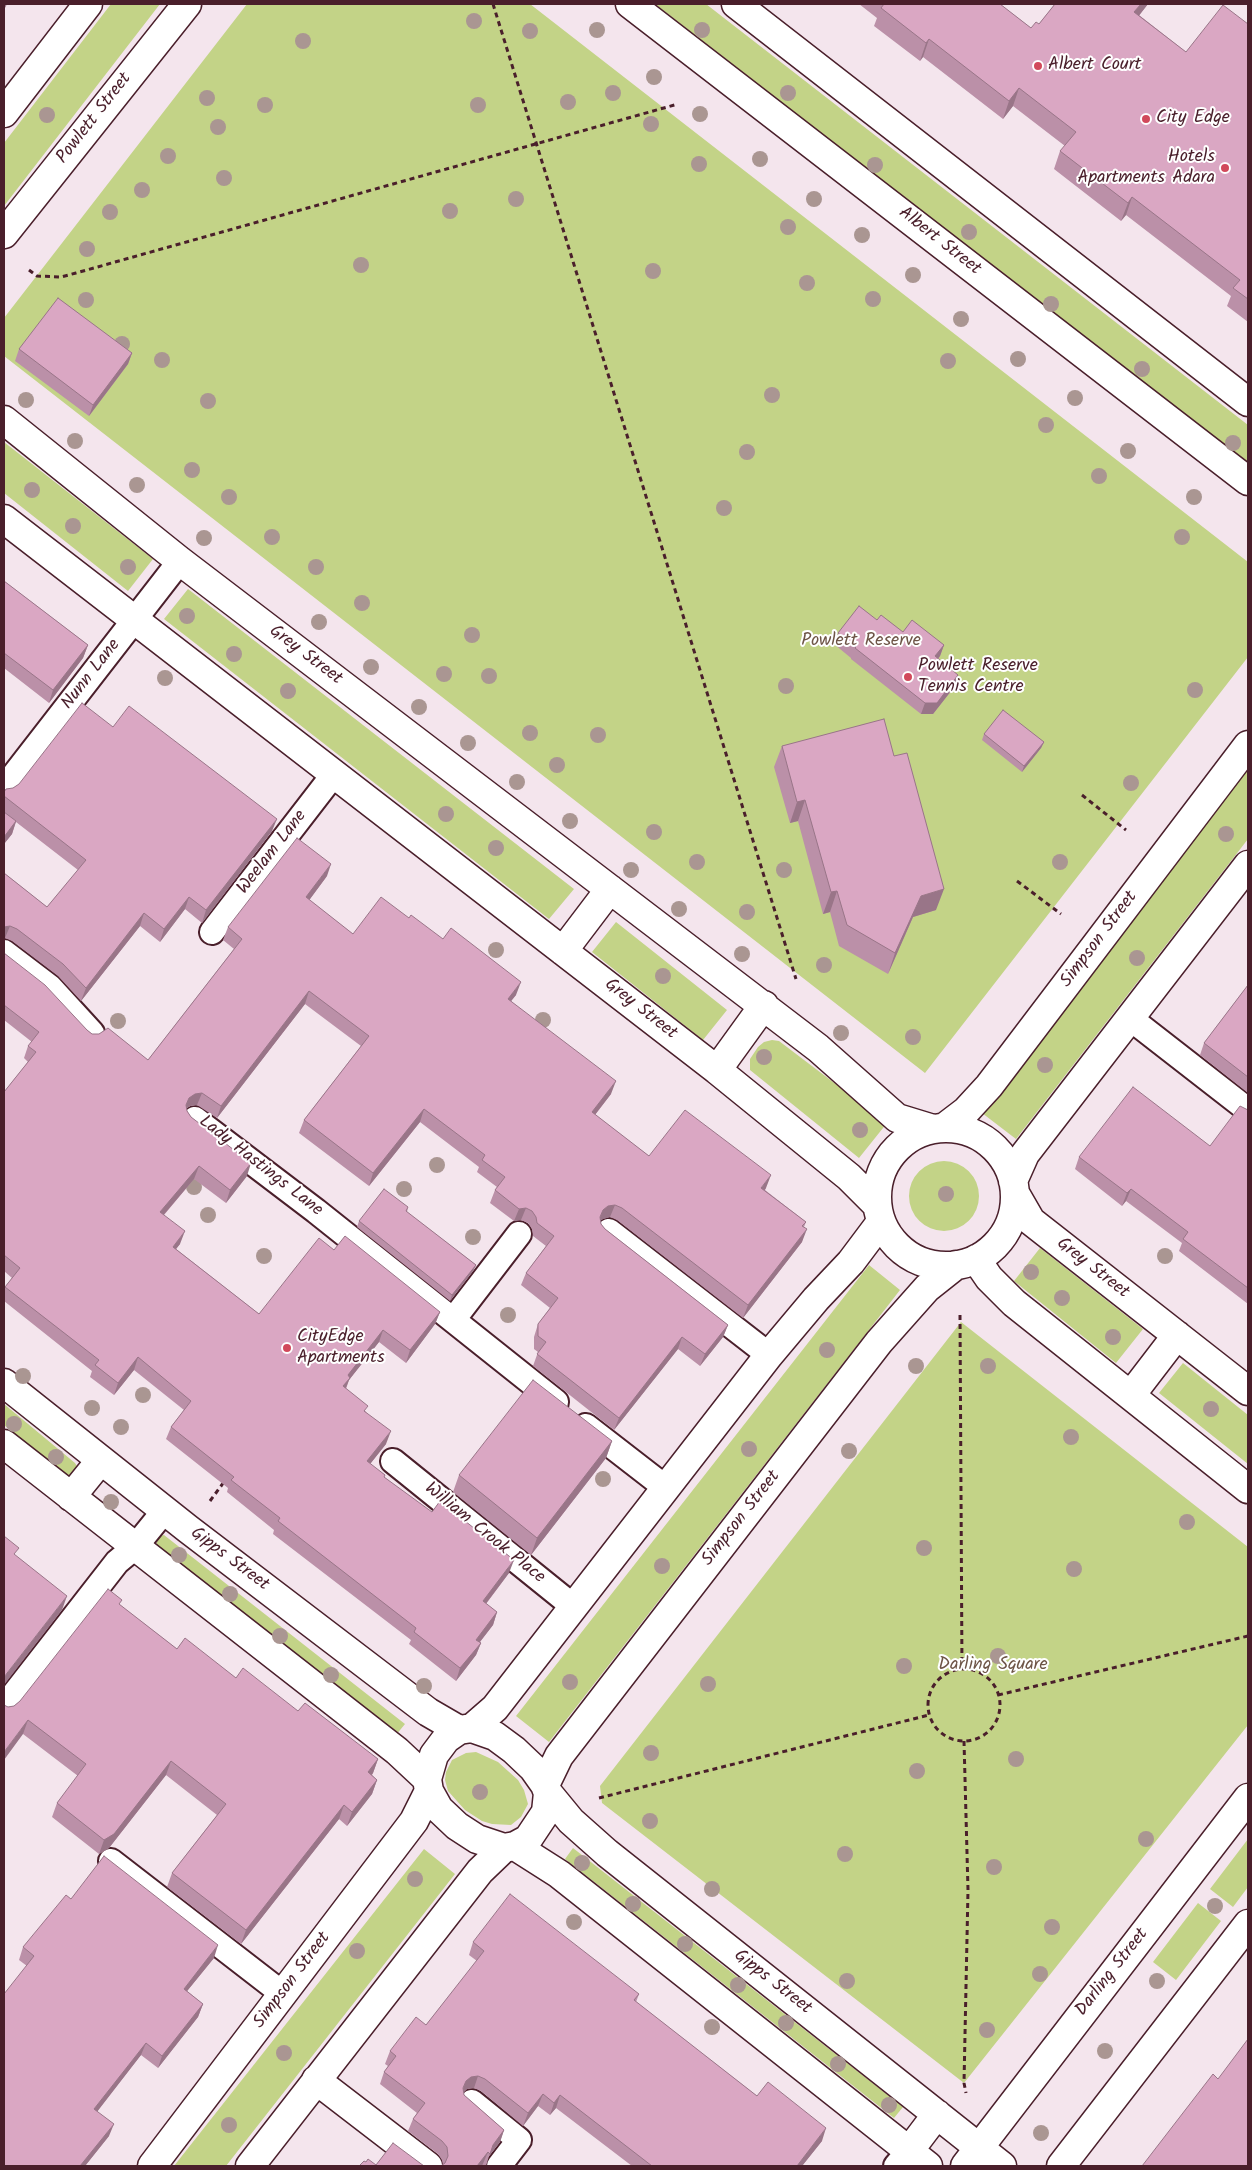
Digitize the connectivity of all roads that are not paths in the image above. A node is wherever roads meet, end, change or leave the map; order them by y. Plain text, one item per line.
1 (88, 4) edge
2 (187, 4) edge
3 (630, 4) edge
4 (736, 4) edge
5 (4, 113) edge
6 (4, 234) edge
7 (1248, 402) edge
8 (4, 420) edge
9 (1248, 481) edge
10 (4, 519) edge
11 (180, 561) junction
12 (134, 620) junction
13 (1248, 745) edge
14 (334, 774) junction
15 (4, 788) edge
16 (1248, 865) edge
17 (610, 889) junction
18 (212, 932) dead end
19 (563, 951) junction
20 (4, 952) edge
21 (764, 1005) junction
22 (1131, 1019) junction
23 (92, 1033) edge
24 (717, 1070) junction
25 (1248, 1110) edge
26 (195, 1119) edge
27 (939, 1128) junction
28 (1015, 1188) junction
29 (879, 1213) junction
30 (609, 1230) edge
31 (519, 1234) dead end
32 (966, 1262) junction
33 (453, 1320) junction
34 (1177, 1335) junction
35 (769, 1356) junction
36 (4, 1383) edge
37 (1248, 1391) edge
38 (1131, 1395) junction
39 (4, 1444) edge
40 (101, 1460) junction
41 (393, 1461) dead end
42 (666, 1488) junction
43 (1248, 1489) edge
44 (71, 1497) junction
45 (164, 1510) junction
46 (135, 1547) junction
47 (574, 1607) junction
48 (4, 1707) edge
49 (466, 1729) junction
50 (428, 1785) junction
51 (546, 1789) junction
52 (1248, 1798) edge
53 (509, 1847) junction
54 (111, 1861) edge
55 (1248, 1924) edge
56 (283, 1994) junction
57 (316, 2080) junction
58 (472, 2102) edge
59 (937, 2114) junction
60 (972, 2157) edge
61 (911, 2161) edge
62 (152, 2166) edge
63 (250, 2166) edge
64 (428, 2166) edge
65 (498, 2166) edge
66 (1002, 2166) edge
67 (1061, 2166) edge

1 - 5 street
2 - 6 street, Powlett Street
3 - 9 street, Albert Street
4 - 7 street
8 - 11 street, Grey Street
10 - 12 street, Grey Street
11 - 12 lane, Nunn Lane
11 - 17 street, Grey Street
12 - 14 street, Grey Street
12 - 15 lane, Nunn Lane
13 - 27 street, Simpson Street
14 - 18 lane, Weelam Lane
14 - 19 street, Grey Street
16 - 22 street
17 - 19 street
17 - 21 street, Grey Street
19 - 24 street, Grey Street
20 - 23 lane
21 - 24 street
21 - 27 street, Grey Street
22 - 25 lane
22 - 28 street
24 - 29 street, Grey Street
26 - 33 lane, Lady Hastings Lane
27 - 28 street
27 - 29 street
28 - 32 street
28 - 34 street, Grey Street
29 - 32 street
29 - 35 street
30 - 35 lane
31 - 33 lane
32 - 38 street
32 - 51 street, Simpson Street
33 - 42 lane, Lady Hastings Lane
34 - 37 street, Grey Street
34 - 38 street
35 - 42 street
36 - 40 street, Gipps Street
38 - 43 street
39 - 44 street
40 - 44 street
40 - 45 street, Gipps Street
41 - 47 lane, William Crook Place
42 - 47 street
44 - 46 street
45 - 46 lane
45 - 49 street, Gipps Street
46 - 48 lane
46 - 50 street
47 - 49 street
49 - 50 street
49 - 51 street
50 - 53 street
50 - 56 street, Simpson Street
51 - 53 street
51 - 59 street, Gipps Street
52 - 60 street, Darling Street
53 - 57 street
53 - 61 street
54 - 56 lane
55 - 67 street
56 - 62 street, Simpson Street
57 - 63 street
57 - 64 street
58 - 65 lane
59 - 60 street, Gipps Street
59 - 61 street
60 - 66 street, Gipps Street

